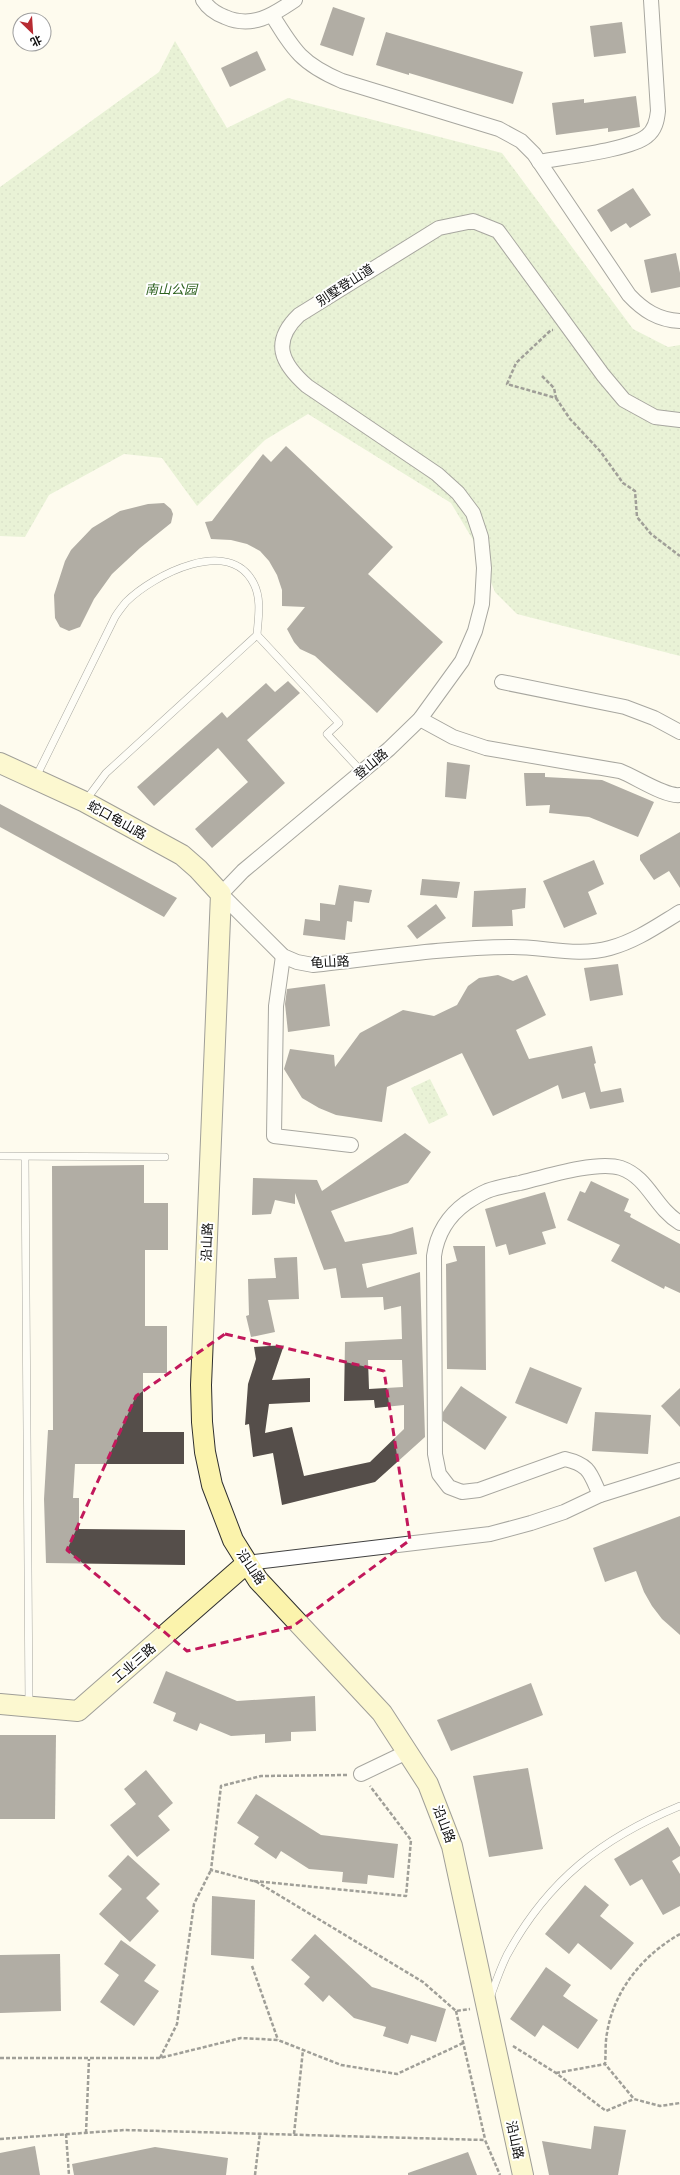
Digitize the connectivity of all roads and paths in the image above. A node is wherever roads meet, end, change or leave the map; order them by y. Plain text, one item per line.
1 (203, 0) edge
2 (295, 0) edge
3 (652, 0) edge
4 (272, 15) junction
5 (539, 162) junction
6 (680, 321) edge
7 (575, 336) junction
8 (542, 376) dead end
9 (556, 398) junction
10 (680, 420) edge
11 (680, 556) edge
12 (482, 604) joint
13 (257, 635) junction
14 (502, 682) dead end
15 (420, 719) junction
16 (680, 732) edge
17 (0, 763) edge
18 (362, 772) junction
19 (35, 779) junction
20 (680, 795) edge
21 (85, 802) junction
22 (221, 894) junction
23 (680, 912) edge
24 (283, 956) junction
25 (351, 1145) dead end
26 (0, 1156) edge
27 (25, 1157) junction
28 (165, 1157) dead end
29 (680, 1222) edge
30 (680, 1470) edge
31 (600, 1496) junction
32 (247, 1563) junction
33 (0, 1704) edge
34 (29, 1705) junction
35 (407, 1752) junction
36 (361, 1774) junction
37 (680, 1806) edge
38 (212, 1870) junction
39 (254, 1882) junction
40 (680, 1934) edge
41 (252, 1966) dead end
42 (486, 2006) junction
43 (456, 2011) junction
44 (493, 2036) junction
45 (278, 2040) junction
46 (463, 2043) junction
47 (303, 2050) junction
48 (0, 2058) edge
49 (160, 2058) junction
50 (89, 2059) junction
51 (605, 2064) junction
52 (556, 2073) junction
53 (634, 2099) junction
54 (680, 2103) edge
55 (86, 2132) junction
56 (260, 2133) junction
57 (66, 2134) junction
58 (294, 2134) junction
59 (0, 2139) edge
60 (485, 2140) junction
61 (69, 2175) edge
62 (255, 2175) edge
63 (500, 2175) edge
64 (523, 2175) edge

1 - 4 street
2 - 4 street
3 - 5 street
4 - 5 street
5 - 6 street
7 - 9 path
7 - 10 street, 别墅登山道
7 - 12 street, 别墅登山道
8 - 9 path
9 - 11 path
12 - 15 street, 登山路
13 - 18 lane
13 - 19 lane
13 - 21 lane
14 - 16 street
15 - 18 street, 登山路
15 - 20 street
17 - 19 street, 蛇口龟山路
18 - 22 street, 登山路
19 - 21 street, 蛇口龟山路
21 - 22 street, 蛇口龟山路
22 - 24 street, 龟山路
22 - 32 street, 沿山路
23 - 24 street, 龟山路
24 - 25 street
26 - 27 lane
27 - 28 lane
27 - 34 lane
29 - 31 street
30 - 31 street
31 - 32 street
32 - 34 street, 工业三路
32 - 35 street, 沿山路
33 - 34 street, 工业三路
35 - 36 street
35 - 42 street, 沿山路
36 - 38 path
36 - 39 path
37 - 42 lane
38 - 39 path
38 - 49 path
39 - 43 path
40 - 51 path
41 - 45 path
42 - 43 path
42 - 44 street, 沿山路
43 - 46 path
44 - 52 path
44 - 64 street, 沿山路
45 - 47 path
45 - 49 path
46 - 47 path
46 - 60 path
47 - 58 path
48 - 50 path
49 - 50 path
50 - 55 path
51 - 52 path
51 - 53 path
52 - 53 path
53 - 54 path
55 - 56 path
55 - 57 path
56 - 58 path
56 - 62 path
57 - 59 path
57 - 61 path
58 - 60 path
60 - 63 path

